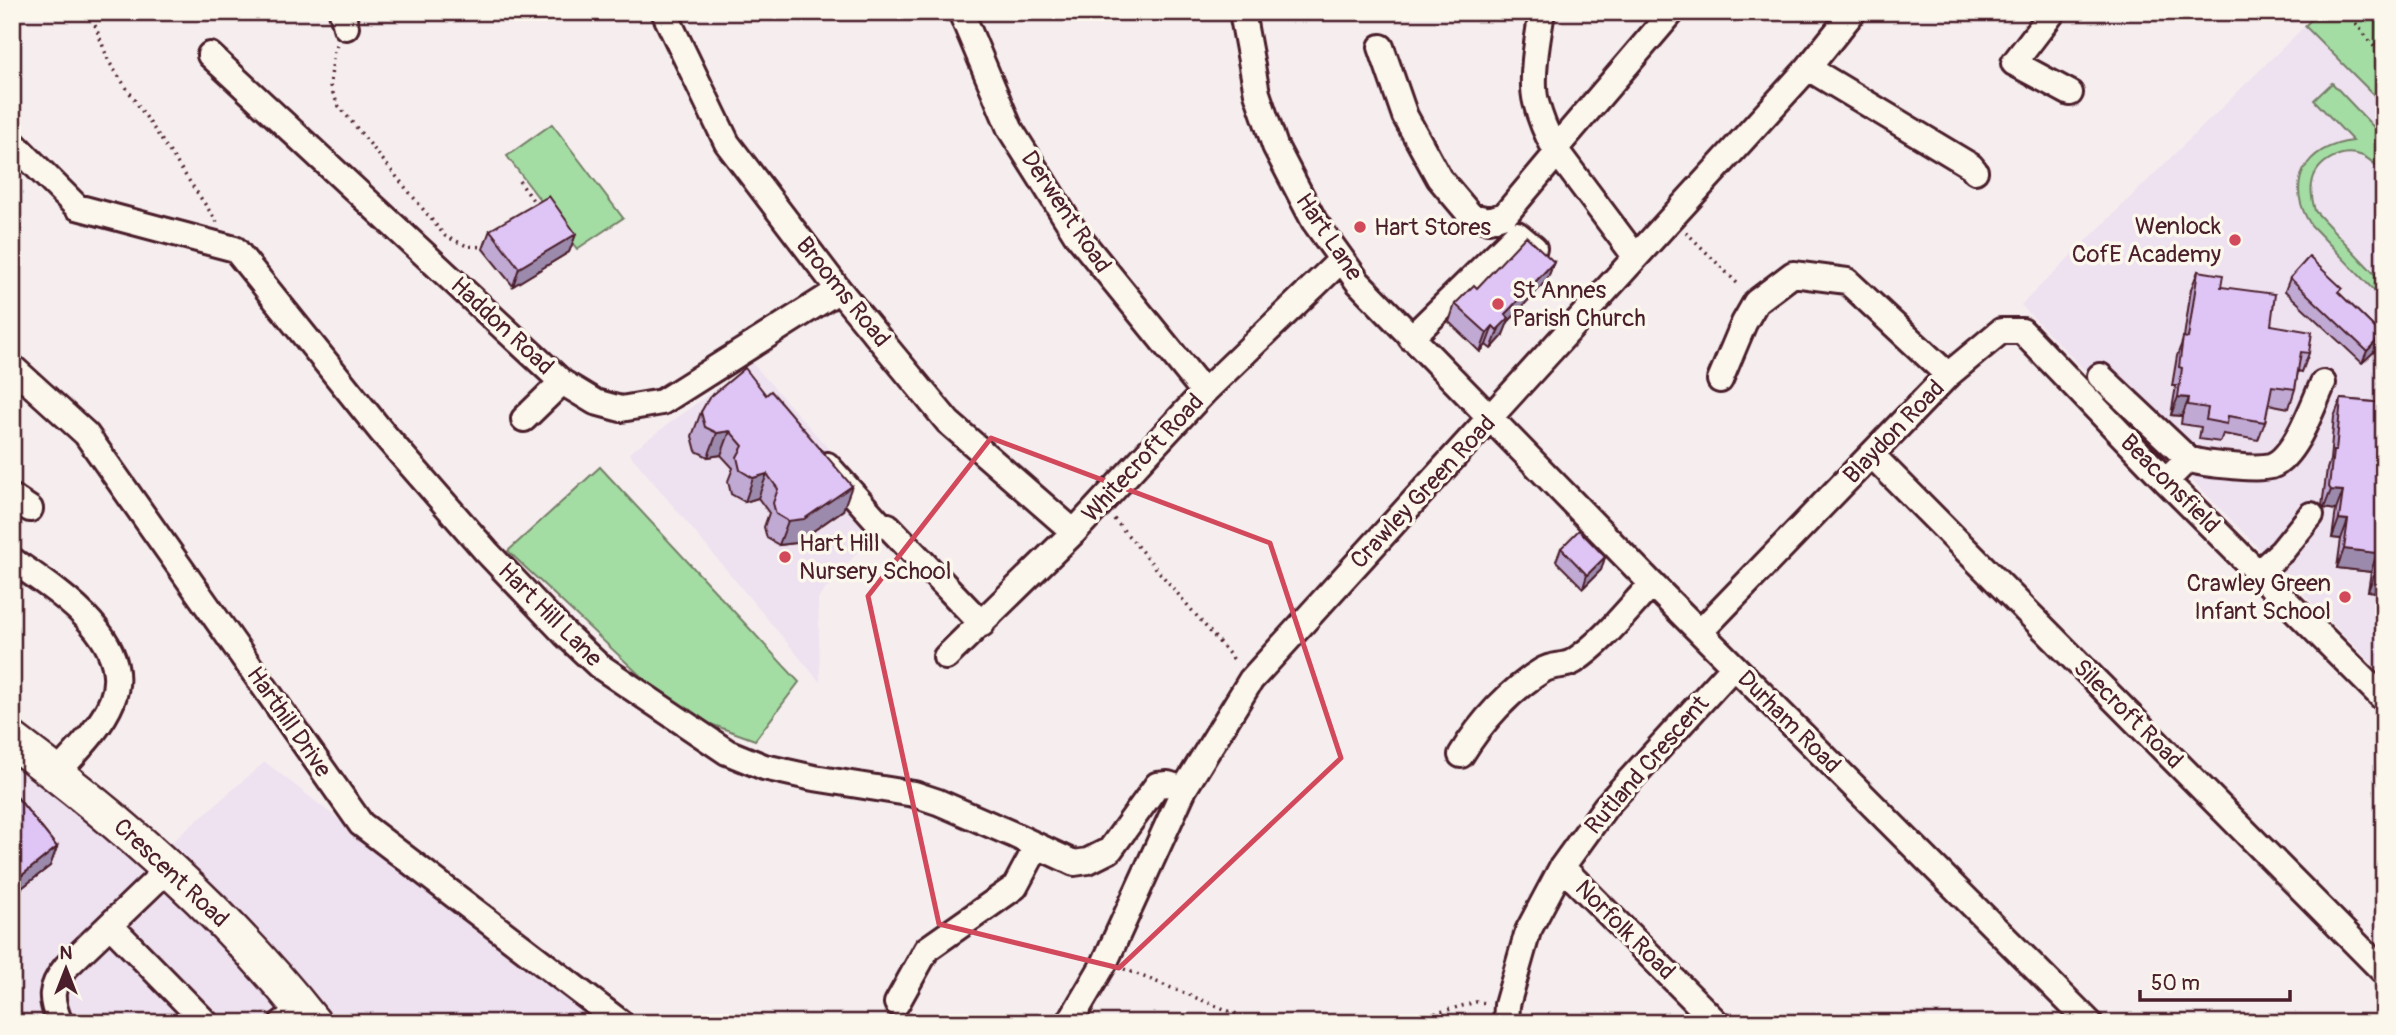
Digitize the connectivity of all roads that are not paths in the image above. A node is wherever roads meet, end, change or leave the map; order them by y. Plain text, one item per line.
1 (664, 12) edge
2 (961, 12) edge
3 (1242, 12) edge
4 (1542, 12) edge
5 (1672, 12) edge
6 (1853, 12) edge
7 (2053, 12) edge
8 (1381, 47) dead end
9 (211, 55) dead end
10 (1808, 68) junction
11 (2070, 93) dead end
12 (12, 142) edge
13 (1556, 151) junction
14 (1975, 171) dead end
15 (1534, 248) edge
16 (1635, 256) junction
17 (1341, 260) junction
18 (839, 290) junction
19 (1411, 338) junction
20 (732, 358) junction
21 (12, 367) edge
22 (1948, 375) junction
23 (2100, 376) dead end
24 (749, 377) edge
25 (1720, 380) dead end
26 (562, 382) junction
27 (2323, 383) dead end
28 (1203, 392) junction
29 (524, 419) dead end
30 (1491, 419) junction
31 (810, 446) edge
32 (1872, 455) junction
33 (2188, 459) junction
34 (2166, 481) junction
35 (2311, 515) dead end
36 (1074, 532) junction
37 (12, 560) edge
38 (2258, 573) junction
39 (1652, 584) junction
40 (982, 624) junction
41 (1700, 632) junction
42 (946, 657) dead end
43 (1734, 666) junction
44 (2384, 699) edge
45 (12, 740) edge
46 (1461, 755) dead end
47 (57, 774) junction
48 (1184, 789) junction
49 (1037, 846) junction
50 (1562, 867) junction
51 (169, 868) junction
52 (110, 925) junction
53 (2384, 972) edge
54 (897, 1003) dead end
55 (1507, 1014) edge
56 (299, 1018) edge
57 (60, 1023) edge
58 (206, 1023) edge
59 (621, 1023) edge
60 (1069, 1023) edge
61 (1717, 1023) edge
62 (2090, 1023) edge

1 - 18 street, Brooms Road
2 - 28 street, Derwent Road
3 - 17 street, Hart Lane
4 - 13 street
5 - 13 street
6 - 10 street, Crawley Green Road
7 - 11 street
8 - 13 street
9 - 26 street, Haddon Road
10 - 14 street
10 - 16 street, Crawley Green Road
12 - 49 street, Hart Hill Lane
13 - 16 street
15 - 19 street
16 - 30 street, Crawley Green Road
17 - 19 street, Hart Lane
17 - 28 street, Whitecroft Road
18 - 20 street, Haddon Road
18 - 36 street, Brooms Road
19 - 30 street, Hart Lane
20 - 24 street
20 - 26 street, Haddon Road
21 - 59 street, Harthill Drive
22 - 25 street, Blaydon Road
22 - 32 street, Blaydon Road
22 - 34 street, Beaconsfield
23 - 33 street
26 - 29 street
27 - 33 street
28 - 36 street, Whitecroft Road
30 - 39 street, Durham Road
30 - 48 street, Crawley Green Road
31 - 40 street
32 - 41 street, Blaydon Road
32 - 53 street, Silecroft Road
33 - 34 street
34 - 38 street, Beaconsfield
35 - 38 street
36 - 40 street, Whitecroft Road
37 - 47 street
38 - 44 street, Beaconsfield
39 - 41 street, Durham Road
39 - 46 street
40 - 42 street, Whitecroft Road
41 - 43 street, Durham Road
43 - 50 street, Rutland Crescent
43 - 62 street, Durham Road
45 - 47 highway, Crescent Road
47 - 51 highway, Crescent Road
48 - 49 street, Hart Hill Lane
48 - 60 street, Crawley Green Road
49 - 54 street
50 - 55 street, Rutland Crescent
50 - 61 street, Norfolk Road
51 - 52 street
51 - 56 highway, Crescent Road
52 - 57 street
52 - 58 street

